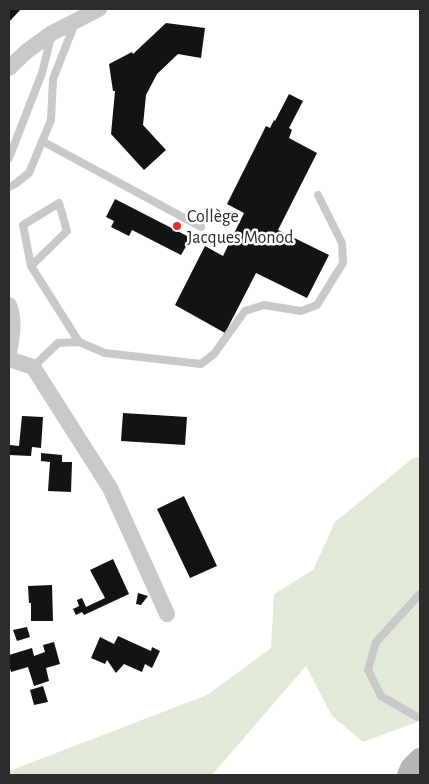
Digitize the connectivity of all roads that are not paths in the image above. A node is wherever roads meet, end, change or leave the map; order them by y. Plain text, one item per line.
1 (99, 9) edge
2 (76, 21) junction
3 (52, 33) junction
4 (9, 68) edge
5 (42, 141) junction
6 (9, 158) edge
7 (9, 187) edge
8 (318, 195) dead end
9 (201, 227) dead end
10 (31, 266) junction
11 (9, 305) edge
12 (79, 342) junction
13 (9, 353) edge
14 (9, 359) edge
15 (33, 367) junction
16 (420, 594) edge
17 (167, 614) dead end
18 (420, 717) edge
19 (420, 759) edge
20 (408, 775) edge

1 - 2 street
2 - 3 street
2 - 5 lane
3 - 4 street
3 - 6 lane
5 - 7 lane
5 - 9 lane
8 - 12 lane
10 - 10 lane
10 - 12 lane
11 - 13 street
12 - 15 lane
14 - 15 street
15 - 17 street
16 - 18 lane
19 - 20 street

